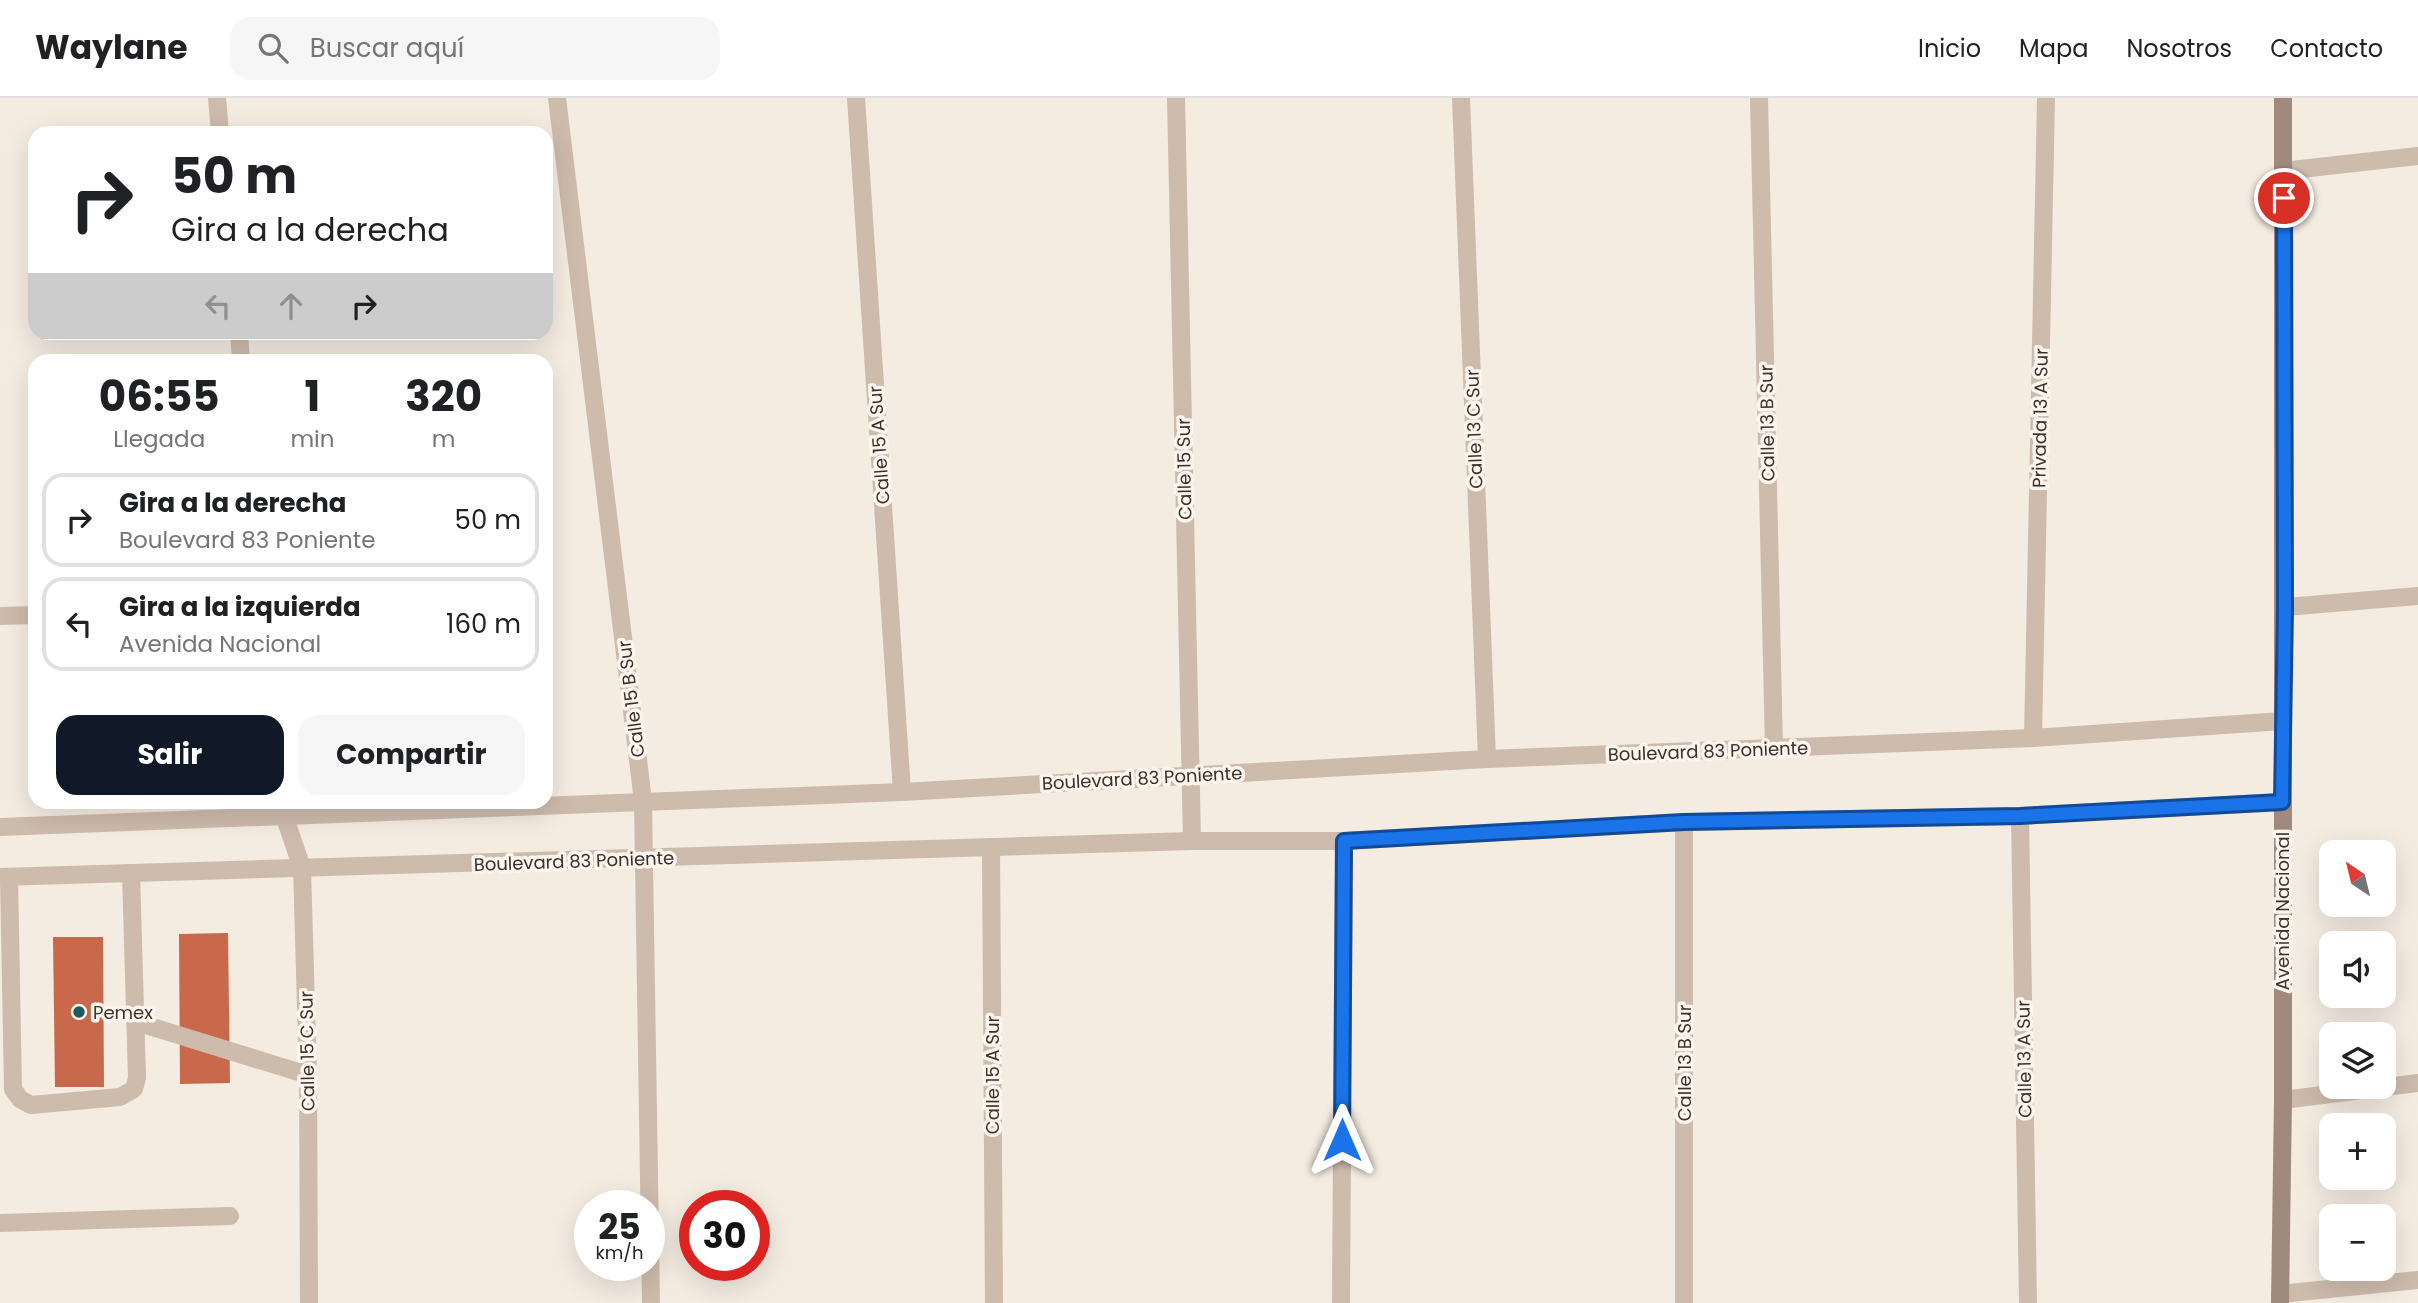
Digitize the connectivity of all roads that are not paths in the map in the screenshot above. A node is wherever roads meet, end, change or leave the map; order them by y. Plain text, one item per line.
1 (217, 98) edge
2 (557, 98) edge
3 (856, 98) edge
4 (1176, 98) edge
5 (1461, 98) edge
6 (1759, 98) edge
7 (2046, 98) edge
8 (2283, 98) edge
9 (219, 126) edge
10 (2418, 156) edge
11 (2283, 171) junction
12 (2418, 596) edge
13 (2285, 607) junction
14 (28, 615) edge
15 (0, 616) edge
16 (2283, 721) junction
17 (2033, 738) junction
18 (1774, 748) junction
19 (1487, 759) junction
20 (1191, 775) junction
21 (902, 792) junction
22 (643, 801) junction
23 (2282, 802) junction
24 (553, 803) edge
25 (268, 809) edge
26 (283, 809) edge
27 (2020, 816) junction
28 (1684, 822) junction
29 (0, 827) edge
30 (1192, 841) junction
31 (1344, 841) junction
32 (991, 847) junction
33 (644, 859) junction
34 (302, 868) junction
35 (131, 873) junction
36 (5, 877) edge
37 (136, 1023) junction
38 (6, 1024) edge
39 (308, 1075) junction
40 (2418, 1083) edge
41 (2284, 1100) junction
42 (230, 1216) dead end
43 (0, 1223) edge
44 (2418, 1280) edge
45 (2280, 1298) edge
46 (309, 1303) edge
47 (651, 1303) edge
48 (994, 1303) edge
49 (1341, 1303) edge
50 (1684, 1303) edge
51 (2028, 1303) edge

1 - 9 street
2 - 22 street, Calle 15 B Sur
3 - 21 street, Calle 15 A Sur
4 - 20 street, Calle 15 Sur
5 - 19 street, Calle 13 C Sur
6 - 18 street, Calle 13 B Sur
7 - 17 street, Privada 13 A Sur
8 - 11 main road, Avenida Nacional
10 - 11 street
11 - 13 main road, Avenida Nacional
12 - 13 street
13 - 16 main road, Avenida Nacional
14 - 15 street
16 - 17 street, Boulevard 83 Poniente
16 - 23 main road, Avenida Nacional
17 - 18 street, Boulevard 83 Poniente
18 - 19 street, Boulevard 83 Poniente
19 - 20 street, Boulevard 83 Poniente
20 - 21 street, Boulevard 83 Poniente
20 - 30 street, Calle 15 Sur
21 - 22 street, Boulevard 83 Poniente
22 - 24 street, Boulevard 83 Poniente
22 - 33 street, Calle 15 B Sur
23 - 27 street, Boulevard 83 Poniente
23 - 41 main road, Avenida Nacional
25 - 29 street, Boulevard 83 Poniente
26 - 34 street, Calle 15 C Sur
27 - 28 street, Boulevard 83 Poniente
27 - 51 street, Calle 13 A Sur
28 - 31 street, Boulevard 83 Poniente
28 - 50 street, Calle 13 B Sur
30 - 31 street, Boulevard 83 Poniente
30 - 32 street, Boulevard 83 Poniente
31 - 49 street
32 - 33 street, Boulevard 83 Poniente
32 - 48 street, Calle 15 A Sur
33 - 34 street, Boulevard 83 Poniente
33 - 47 street, Calle 15 B Sur
34 - 35 street, Boulevard 83 Poniente
34 - 39 street, Calle 15 C Sur
35 - 36 street, Boulevard 83 Poniente
35 - 37 street
36 - 38 street
37 - 38 street
37 - 39 street
39 - 46 street, Calle 15 C Sur
40 - 41 street
41 - 45 main road, Avenida Nacional
42 - 43 street
44 - 45 street

